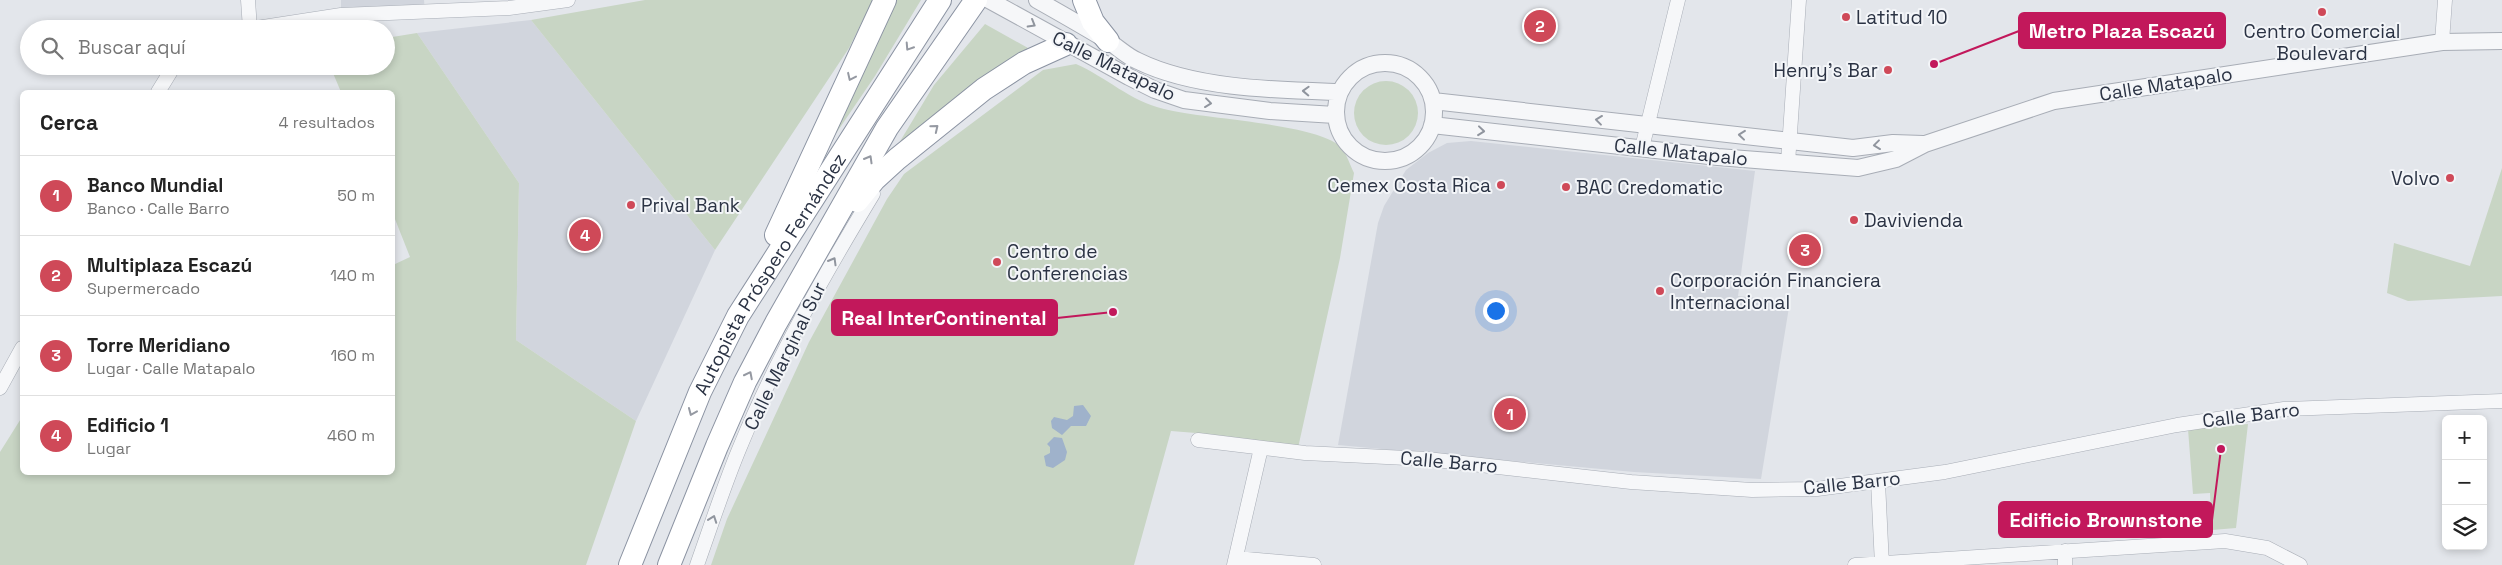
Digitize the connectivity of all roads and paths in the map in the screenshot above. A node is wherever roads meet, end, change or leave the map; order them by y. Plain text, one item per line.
1 (248, 0) edge
2 (568, 0) edge
3 (884, 0) edge
4 (976, 0) edge
5 (989, 0) edge
6 (1037, 0) edge
7 (1084, 0) edge
8 (1678, 0) edge
9 (1799, 0) edge
10 (2445, 0) edge
11 (938, 3) edge
12 (434, 5) edge
13 (249, 20) edge
14 (308, 20) edge
15 (1108, 41) junction
16 (2502, 41) edge
17 (2442, 42) junction
18 (1066, 44) junction
19 (168, 75) edge
20 (159, 90) edge
21 (1339, 92) junction
22 (1433, 101) junction
23 (1335, 115) junction
24 (1432, 125) junction
25 (1648, 126) junction
26 (1791, 140) junction
27 (1926, 144) junction
28 (1642, 148) junction
29 (897, 159) junction
30 (1788, 163) junction
31 (738, 316) junction
32 (776, 323) junction
33 (20, 352) edge
34 (0, 388) edge
35 (2502, 402) edge
36 (1198, 440) dead end
37 (1261, 448) junction
38 (1878, 482) junction
39 (2065, 558) edge
40 (1235, 562) edge
41 (1882, 564) edge
42 (630, 565) edge
43 (669, 565) edge
44 (697, 565) edge
45 (1314, 565) edge
46 (1855, 565) edge
47 (2300, 565) edge

1 - 13 street
2 - 12 street
3 -> 31 highway
32 -> 4 highway, Autopista Próspero Fernández
5 -> 18 street, Calle Matapalo
6 - 15 street, Calle Matapalo
7 - 15 highway
8 - 25 street
9 - 26 street
10 - 17 street
11 -> 31 highway, Autopista Próspero Fernández
12 - 14 street
21 -> 15 street, Calle Matapalo
16 - 17 street, Calle Matapalo
17 - 27 street, Calle Matapalo
18 -> 23 street, Calle Matapalo
29 -> 18 highway
19 - 20 street
21 - 22 street
21 - 23 street
22 - 24 street
25 -> 22 street, Calle Matapalo
23 - 24 street
24 -> 28 street, Calle Matapalo
26 -> 25 street, Calle Matapalo
25 - 28 street
27 -> 26 street, Calle Matapalo
26 - 30 street
27 - 30 street, Calle Matapalo
28 - 30 street, Calle Matapalo
29 - 32 highway
44 -> 29 street, Calle Marginal Sur
31 -> 42 highway, Autopista Próspero Fernández
43 -> 32 highway, Autopista Próspero Fernández
33 - 34 street
35 - 38 street, Calle Barro
36 - 37 street, Calle Barro
37 - 38 street, Calle Barro
37 - 40 street
38 - 41 street
39 - 41 street
39 - 47 street
40 - 45 street
41 - 46 street

